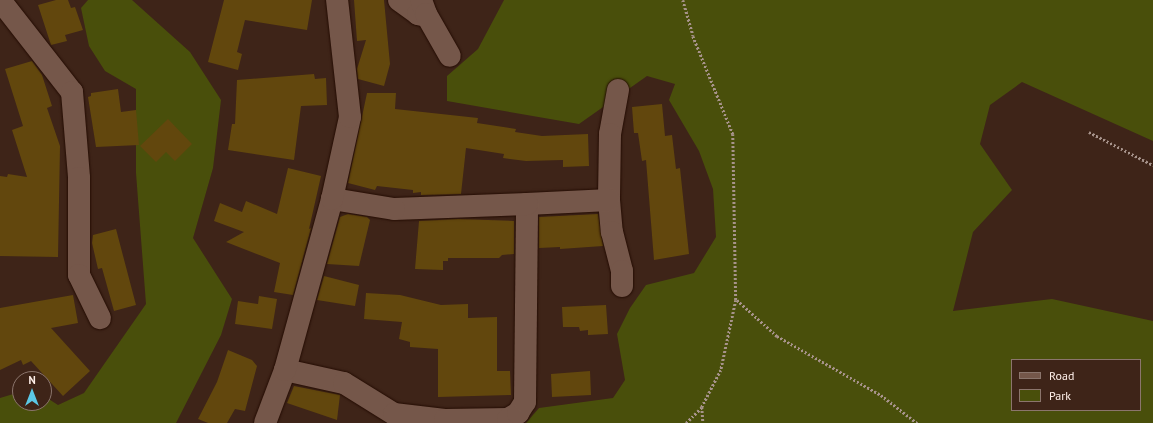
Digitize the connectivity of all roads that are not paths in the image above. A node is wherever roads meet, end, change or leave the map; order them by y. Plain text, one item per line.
1 (0, 0) edge
2 (337, 0) edge
3 (399, 0) edge
4 (424, 8) edge
5 (450, 56) dead end
6 (618, 90) dead end
7 (332, 199) junction
8 (609, 200) junction
9 (527, 204) junction
10 (622, 286) dead end
11 (100, 318) dead end
12 (285, 370) junction
13 (444, 421) edge
14 (265, 423) edge

1 - 11 street
2 - 7 street
3 - 4 street
4 - 5 street
6 - 8 street
7 - 9 street
7 - 12 street
8 - 9 street
8 - 10 street
9 - 13 street
12 - 13 street
12 - 14 street

